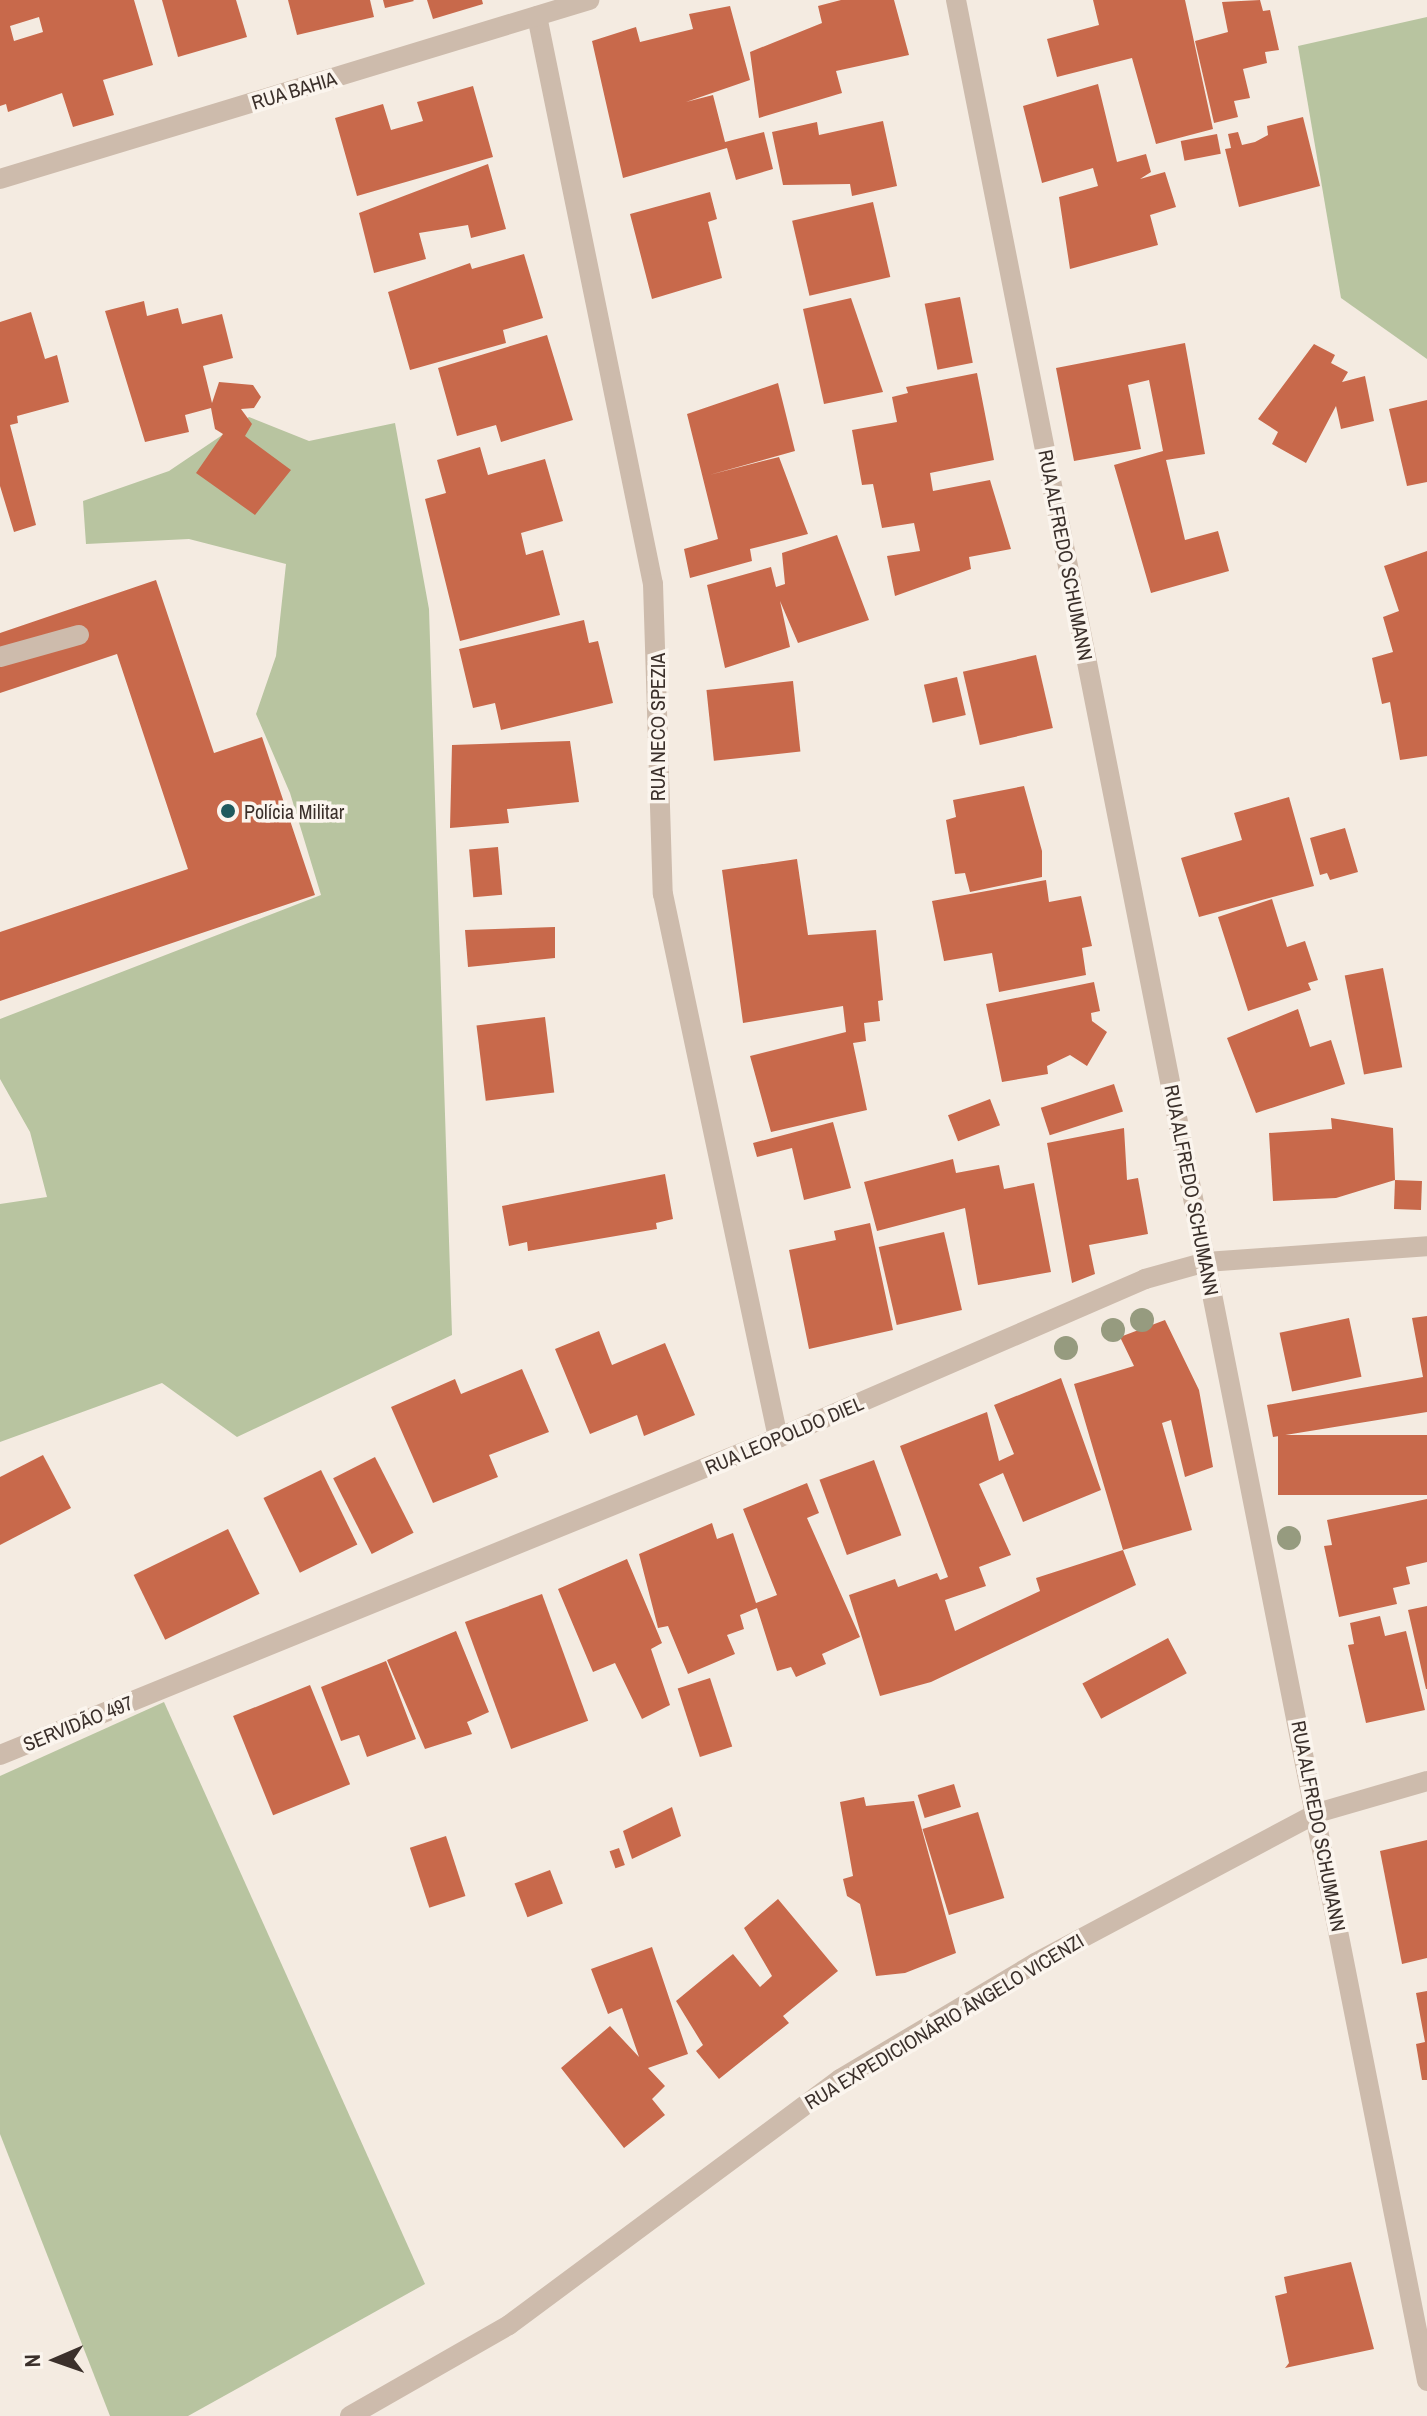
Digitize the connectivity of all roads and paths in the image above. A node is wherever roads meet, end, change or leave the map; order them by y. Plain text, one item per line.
1 (589, 0) edge
2 (956, 0) edge
3 (537, 16) junction
4 (0, 179) edge
5 (79, 635) dead end
6 (0, 657) edge
7 (1427, 1246) edge
8 (1206, 1262) junction
9 (778, 1438) junction
10 (156, 1691) joint
11 (0, 1755) edge
12 (1427, 1781) edge
13 (1317, 1813) junction
14 (1427, 2381) edge
15 (350, 2416) edge

1 - 3 street, RUA BAHIA
2 - 8 street, RUA ALFREDO SCHUMANN
3 - 4 street, RUA BAHIA
3 - 9 street, RUA NECO SPEZIA
5 - 6 street
7 - 8 street, RUA LEOPOLDO DIEL
8 - 9 street, RUA LEOPOLDO DIEL
8 - 13 street, RUA ALFREDO SCHUMANN
9 - 10 street, RUA LEOPOLDO DIEL
10 - 11 street, SERVIDÃO 497
12 - 13 street, RUA EXPEDICIONÁRIO ÂNGELO VICENZI
13 - 14 street, RUA ALFREDO SCHUMANN
13 - 15 street, RUA EXPEDICIONÁRIO ÂNGELO VICENZI

